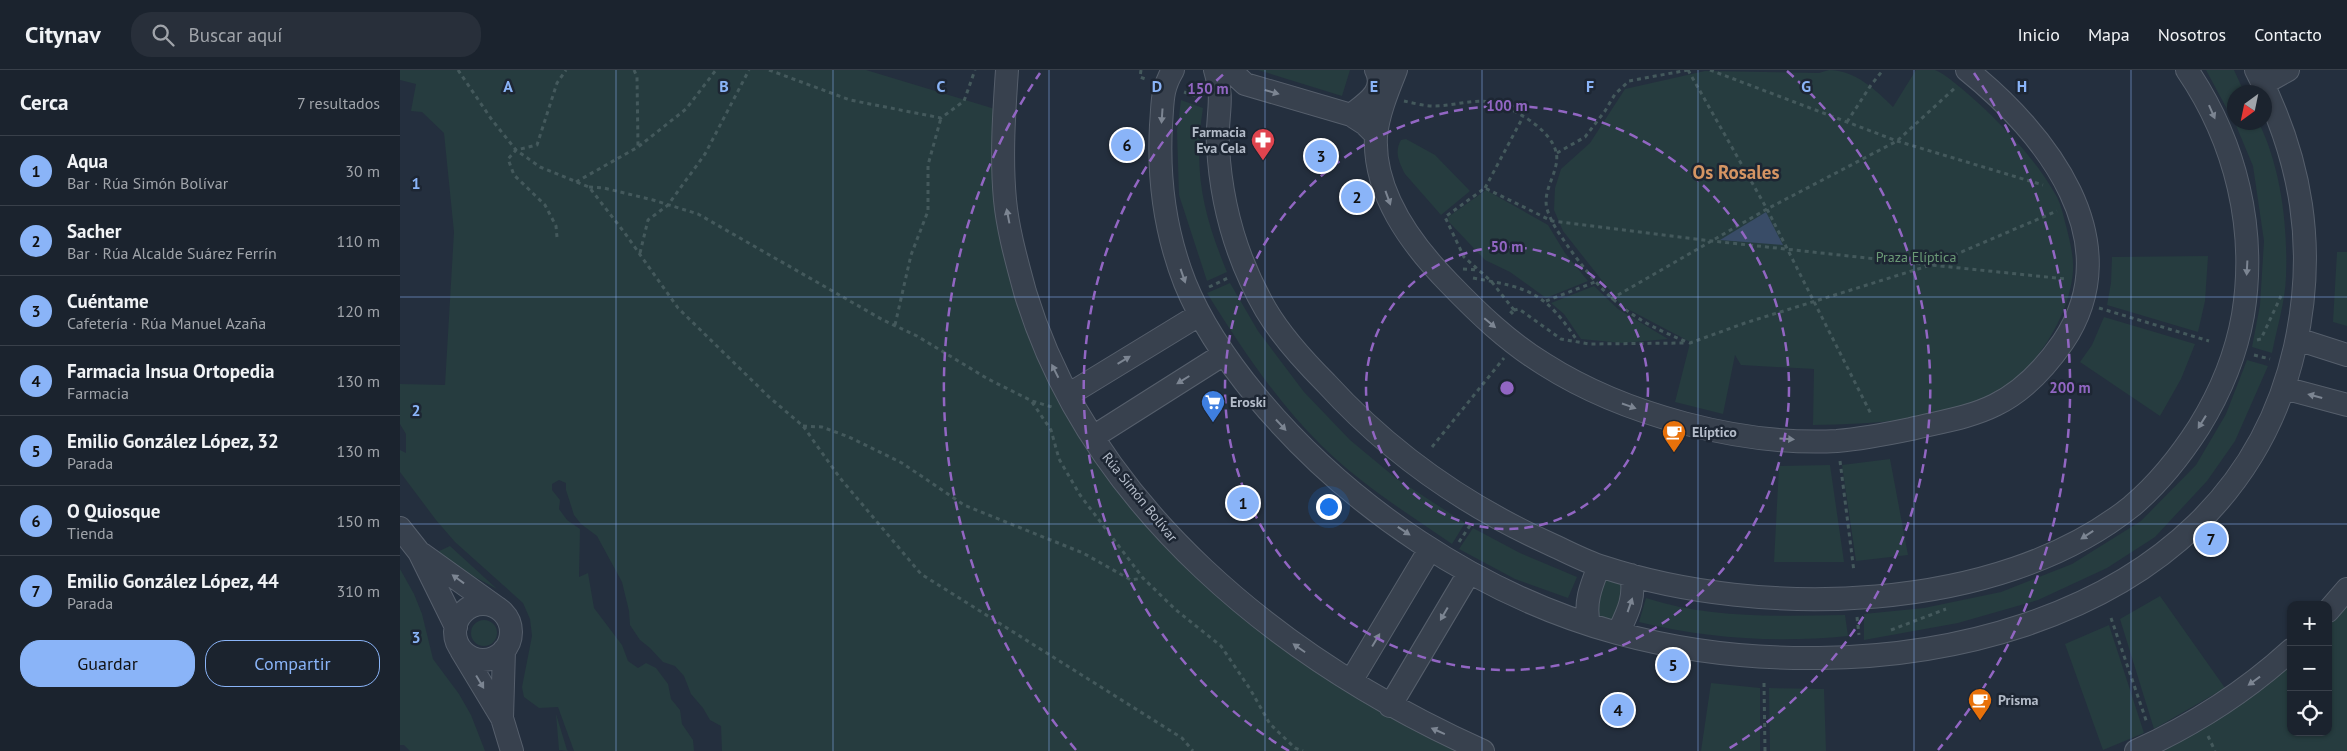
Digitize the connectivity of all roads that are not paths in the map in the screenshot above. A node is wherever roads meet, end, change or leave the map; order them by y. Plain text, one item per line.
1 (1007, 70) edge
2 (1199, 70) edge
3 (1211, 70) edge
4 (1215, 70) edge
5 (1230, 70) edge
6 (1376, 70) edge
7 (1396, 70) edge
8 (2187, 70) edge
9 (2288, 70) edge
10 (1965, 75) edge
11 (2259, 77) edge
12 (1174, 80) edge
13 (1352, 115) junction
14 (1376, 136) junction
15 (1199, 314) junction
16 (2297, 339) junction
17 (1224, 354) junction
18 (2347, 355) edge
19 (2284, 388) junction
20 (1068, 395) junction
21 (2347, 405) edge
22 (1093, 437) junction
23 (400, 528) edge
24 (1430, 549) junction
25 (419, 552) junction
26 (1599, 566) junction
27 (1469, 573) junction
28 (1631, 575) junction
29 (2347, 589) edge
30 (2332, 606) edge
31 (496, 607) junction
32 (1589, 624) junction
33 (1618, 634) junction
34 (457, 636) junction
35 (504, 650) junction
36 (2287, 653) edge
37 (1351, 682) junction
38 (1390, 706) junction
39 (502, 718) junction
40 (512, 751) edge
41 (1483, 751) edge
42 (2136, 751) edge

20 -> 1 street, Rúa Simón Bolívar
2 - 3 street
4 - 26 street
5 -> 13 street
6 - 13 street
7 - 14 street
8 -> 28 street
9 - 11 street
14 -> 10 street
11 - 16 street
12 -> 15 street
13 - 14 street
15 - 17 street
20 -> 15 street
16 - 18 street
16 - 19 street
17 -> 22 street
17 -> 24 street
21 -> 19 street
19 - 33 street
20 - 22 street, Rúa Simón Bolívar
37 -> 22 street, Rúa Simón Bolívar
23 - 25 street
24 - 27 street
37 -> 24 street
31 -> 25 street
25 - 34 street
26 - 28 street
26 - 32 street
27 - 32 street
27 -> 38 street
33 -> 28 street
29 - 30 street
31 - 34 street
31 - 35 street
32 - 33 street
34 - 35 street
34 -> 39 street
35 - 39 street
36 -> 42 street
37 - 38 street, Rúa Simón Bolívar
41 -> 38 street, Rúa Simón Bolívar
39 - 40 street

